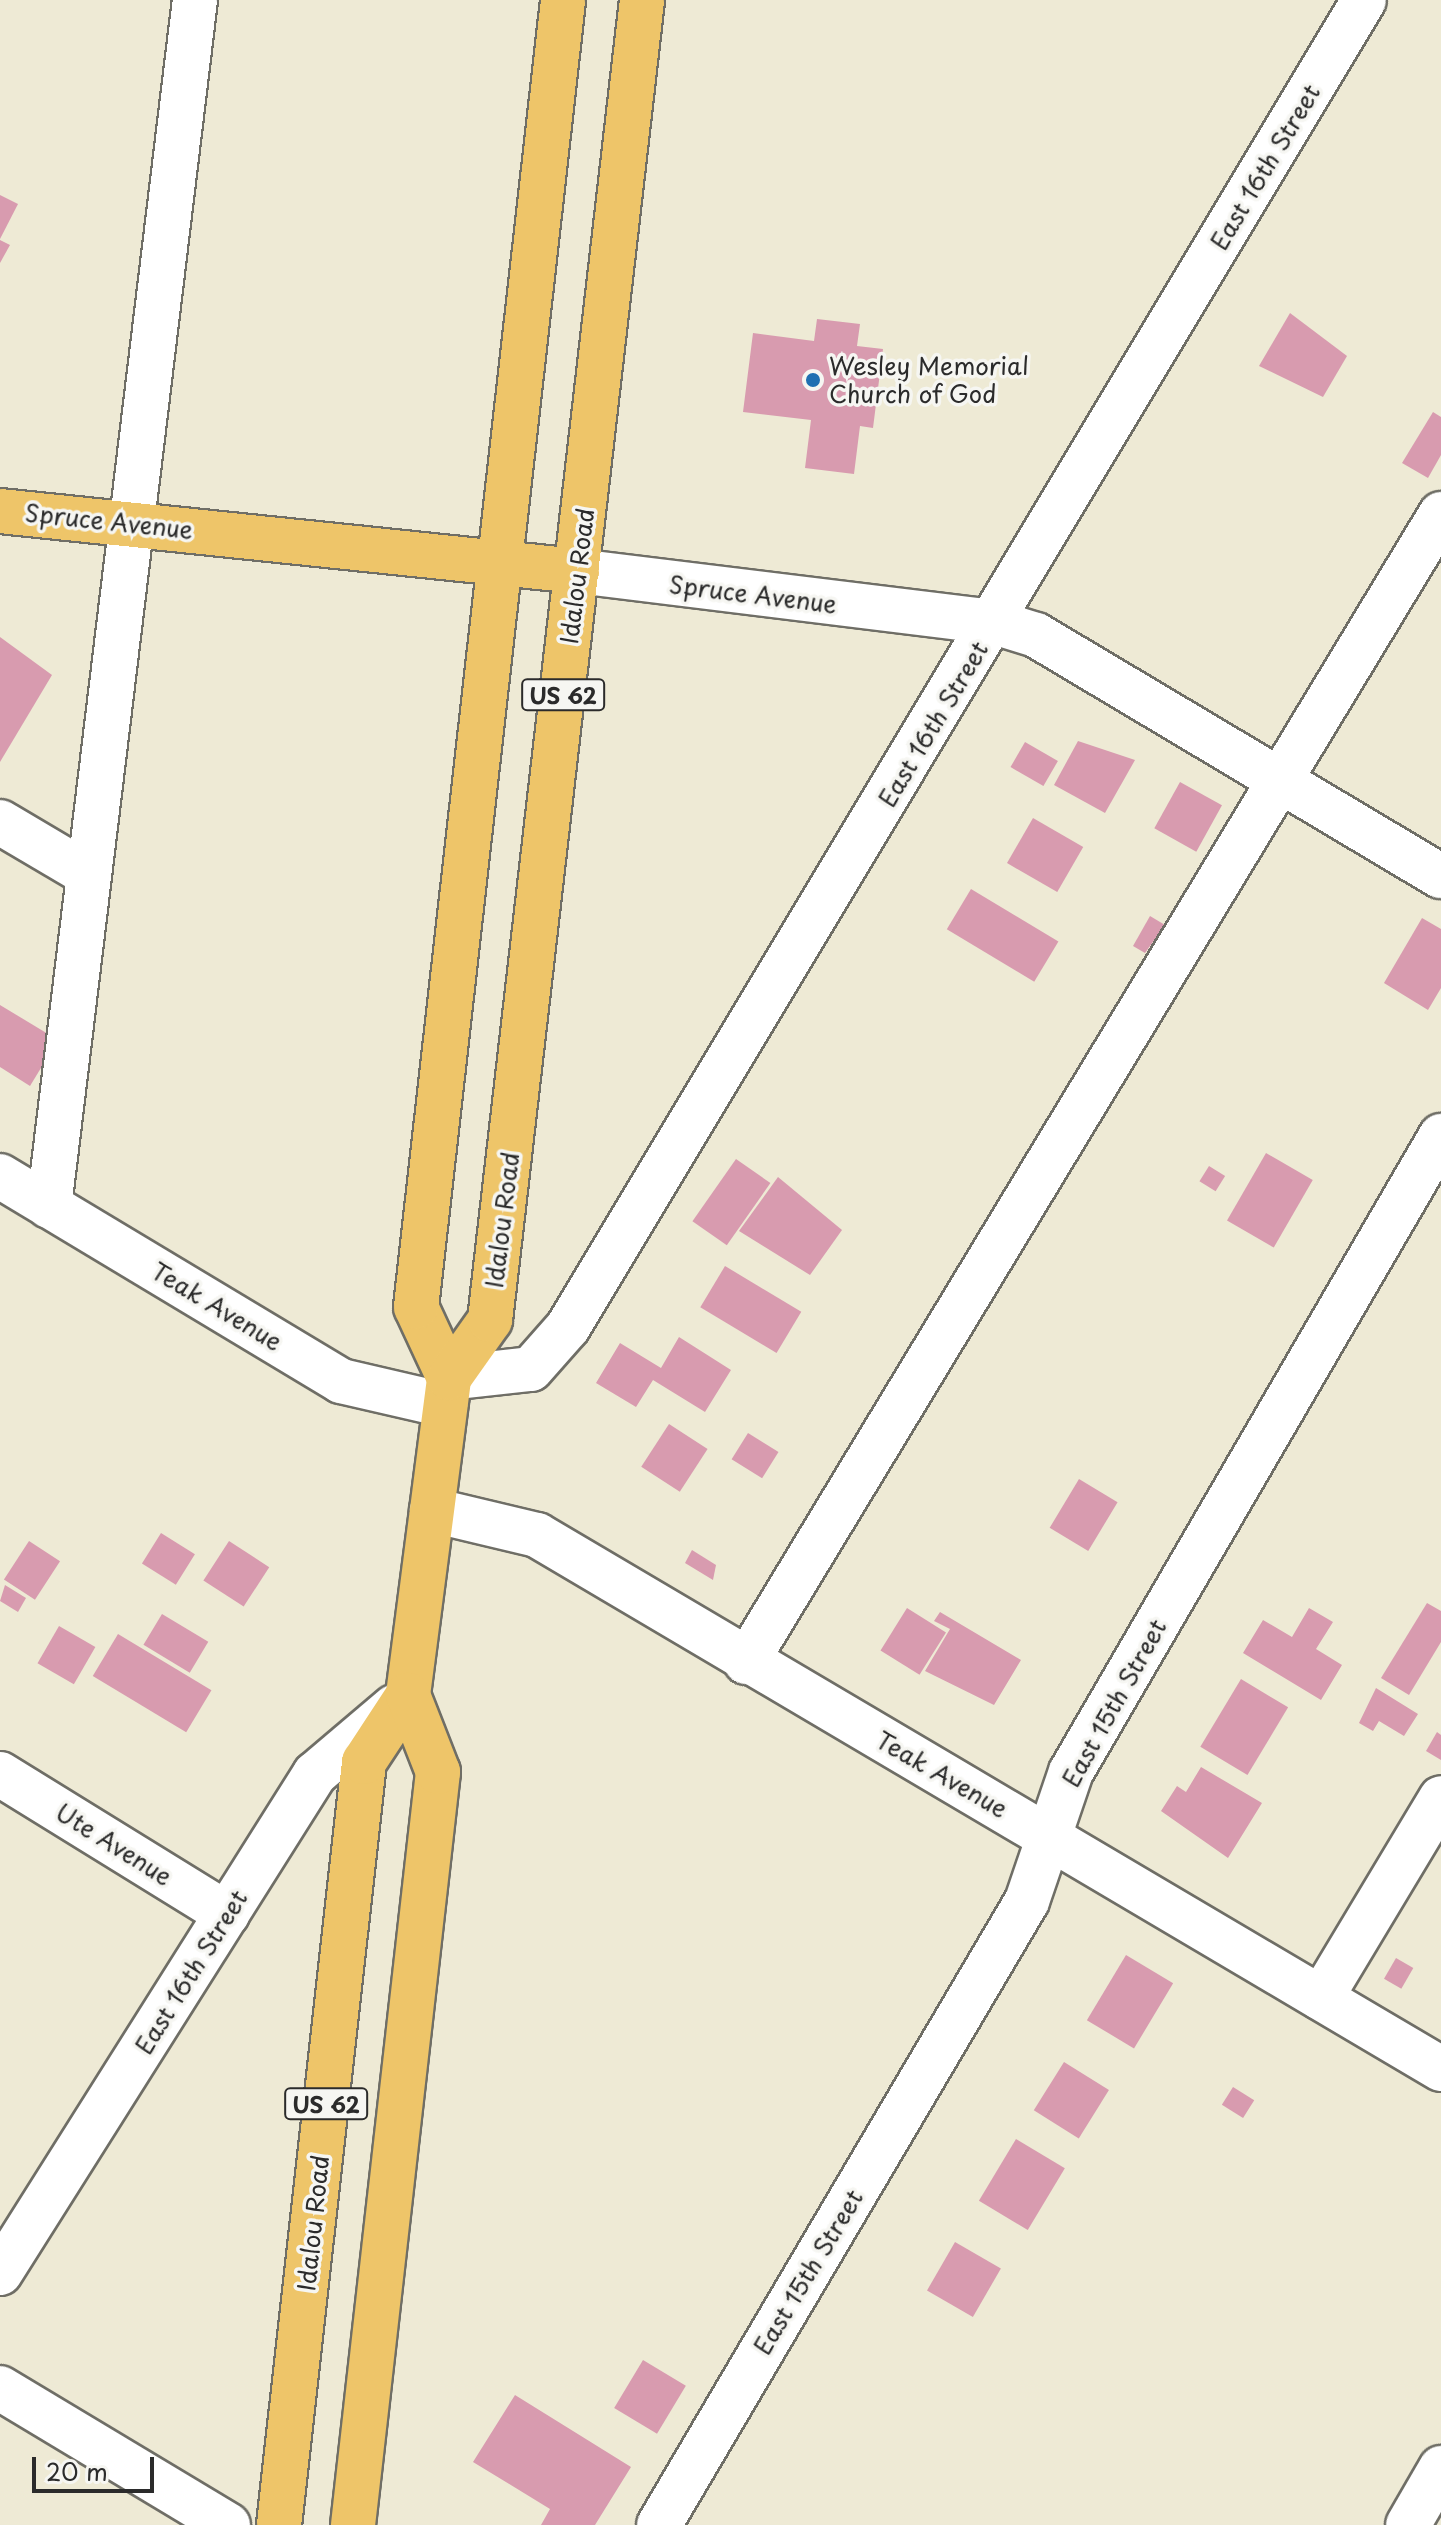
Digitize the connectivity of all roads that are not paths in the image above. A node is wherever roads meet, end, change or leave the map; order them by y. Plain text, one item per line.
1 (195, 0) edge
2 (563, 0) edge
3 (642, 0) edge
4 (1364, 0) edge
5 (0, 511) edge
6 (1441, 514) edge
7 (129, 523) junction
8 (497, 562) junction
9 (577, 571) junction
10 (994, 622) junction
11 (1283, 780) junction
12 (0, 822) edge
13 (88, 874) junction
14 (1441, 876) edge
15 (1441, 1136) edge
16 (0, 1176) edge
17 (49, 1206) junction
18 (447, 1392) junction
19 (432, 1510) junction
20 (746, 1662) junction
21 (408, 1695) junction
22 (0, 1774) edge
23 (1441, 1798) edge
24 (1049, 1836) junction
25 (227, 1914) junction
26 (1321, 1998) junction
27 (1441, 2069) edge
28 (0, 2273) edge
29 (0, 2388) edge
30 (1441, 2468) edge
31 (217, 2522) edge
32 (279, 2525) edge
33 (353, 2525) edge
34 (659, 2525) edge
35 (1408, 2525) edge

1 - 7 street
2 - 8 main road
3 - 9 main road, Idalou Road / US 62
4 - 10 street, East 16th Street
5 - 7 main road, Spruce Avenue
6 - 11 street
7 - 8 main road, Spruce Avenue
7 - 13 street
8 - 9 main road, Spruce Avenue
8 - 18 main road
9 - 10 street, Spruce Avenue
9 - 18 main road, Idalou Road / US 62
10 - 11 street, Spruce Avenue
10 - 18 street, East 16th Street
11 - 14 street, Spruce Avenue
11 - 20 street
12 - 13 street
13 - 17 street
15 - 24 street, East 15th Street
16 - 17 street, Teak Avenue
17 - 18 street, Teak Avenue
18 - 19 main road, Idalou Road / US 62
19 - 20 street, Teak Avenue
19 - 21 main road, Idalou Road / US 62
20 - 24 street, Teak Avenue
21 - 25 street, East 16th Street
21 - 32 main road, Idalou Road / US 62
21 - 33 main road, Idalou Road / US 62
22 - 25 street, Ute Avenue
23 - 26 street
24 - 26 street, Teak Avenue
24 - 34 street, East 15th Street
25 - 28 street, East 16th Street
26 - 27 street, Teak Avenue
29 - 31 street
30 - 35 street

